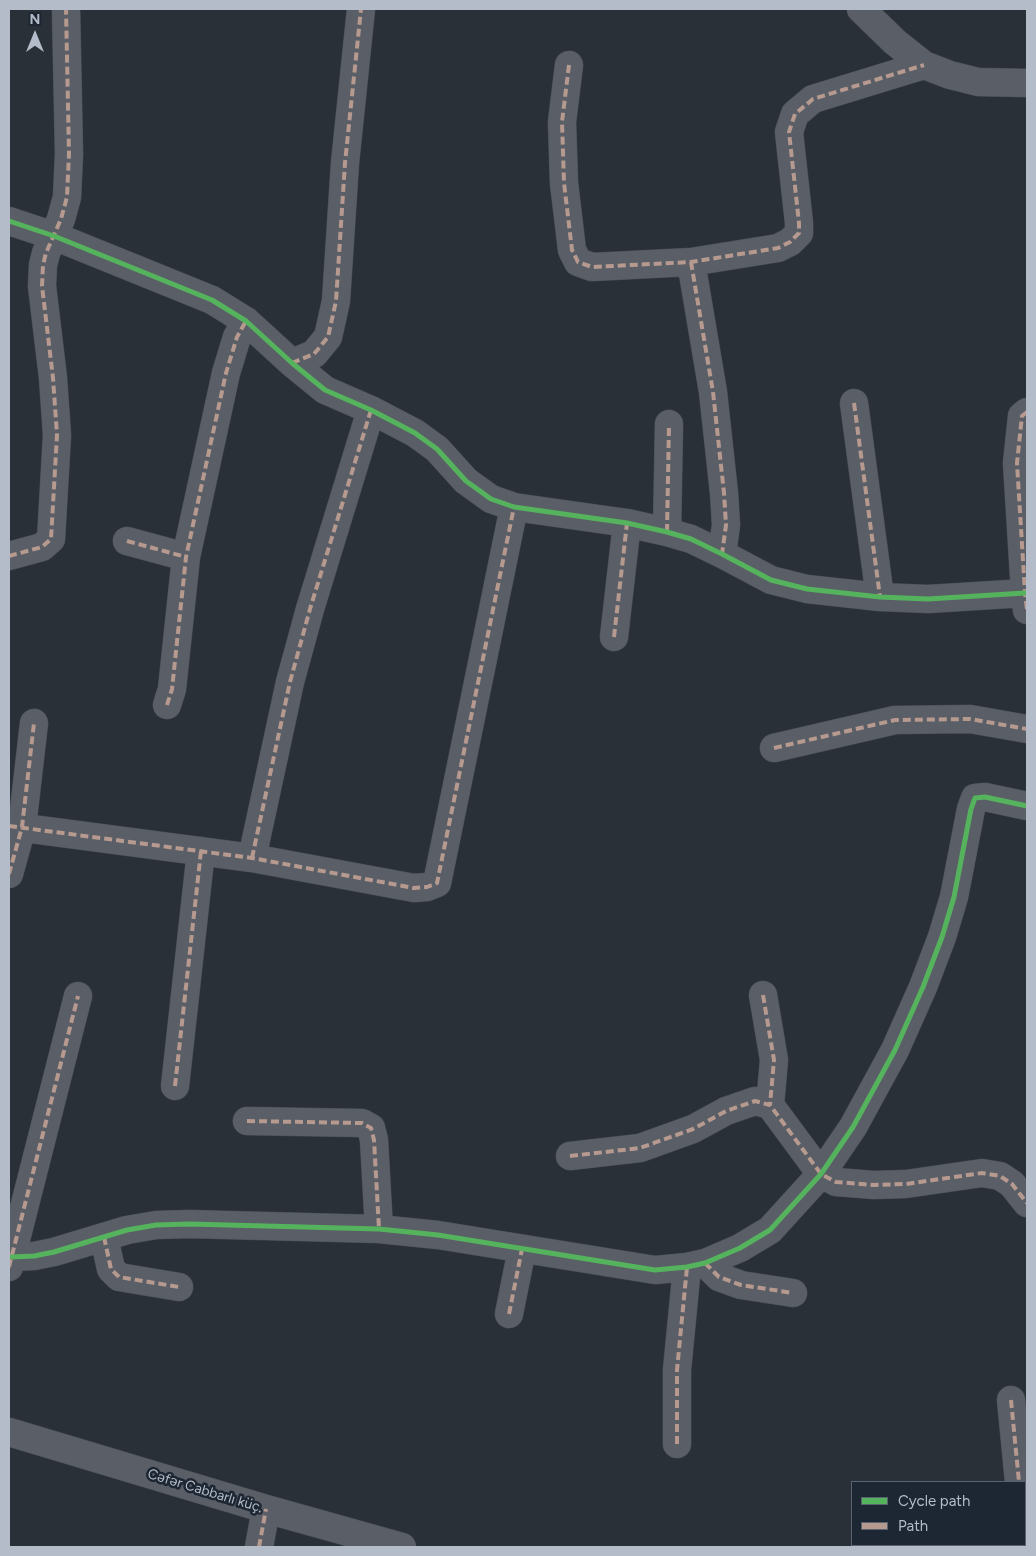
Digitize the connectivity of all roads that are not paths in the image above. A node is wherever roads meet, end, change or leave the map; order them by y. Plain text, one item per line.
1 (66, 9) edge
2 (361, 9) edge
3 (861, 9) edge
4 (569, 65) dead end
5 (924, 65) junction
6 (1027, 83) edge
7 (9, 221) edge
8 (54, 236) junction
9 (692, 262) junction
10 (246, 321) junction
11 (292, 363) junction
12 (854, 403) dead end
13 (371, 410) junction
14 (1027, 412) edge
15 (669, 424) dead end
16 (514, 507) junction
17 (627, 523) junction
18 (667, 532) junction
19 (127, 541) dead end
20 (722, 554) junction
21 (9, 556) edge
22 (186, 558) junction
23 (880, 597) junction
24 (1026, 601) edge
25 (614, 637) dead end
26 (167, 705) dead end
27 (34, 722) dead end
28 (1027, 729) edge
29 (774, 748) dead end
30 (1027, 806) edge
31 (16, 826) edge
32 (201, 851) junction
33 (252, 858) junction
34 (9, 874) edge
35 (763, 995) dead end
36 (78, 996) dead end
37 (175, 1086) dead end
38 (770, 1105) junction
39 (247, 1121) dead end
40 (570, 1156) dead end
41 (821, 1174) junction
42 (1027, 1203) edge
43 (379, 1229) junction
44 (104, 1237) junction
45 (522, 1249) junction
46 (10, 1262) edge
47 (696, 1265) junction
48 (178, 1287) dead end
49 (793, 1293) dead end
50 (509, 1314) dead end
51 (1011, 1400) dead end
52 (9, 1432) edge
53 (677, 1444) dead end
54 (1018, 1481) edge
55 (266, 1509) junction
56 (258, 1547) edge
57 (402, 1547) edge

1 - 8 street
2 - 11 street
3 - 5 street
4 - 9 street
5 - 6 street
5 - 9 street
7 - 8 street
8 - 10 street
8 - 21 street
9 - 20 street
10 - 11 street
10 - 22 street
11 - 13 street
12 - 23 street
13 - 16 street
13 - 33 street
14 - 24 street
15 - 18 street
16 - 17 street
16 - 33 street
17 - 18 street
17 - 25 street
18 - 20 street
19 - 22 street
20 - 23 street
22 - 26 street
23 - 24 street
27 - 31 street
28 - 29 street
30 - 41 street
31 - 32 street
31 - 34 street
32 - 33 street
32 - 37 street
35 - 38 street
36 - 46 street
38 - 40 street
38 - 41 street
39 - 43 street
41 - 42 street
41 - 47 street
43 - 44 street
43 - 45 street
44 - 46 street
44 - 48 street
45 - 47 street
45 - 50 street
47 - 49 street
47 - 53 street
51 - 54 street
52 - 55 street, Cəfər Cabbarlı küç.
55 - 56 street
55 - 57 street, Cəfər Cabbarlı küç.

